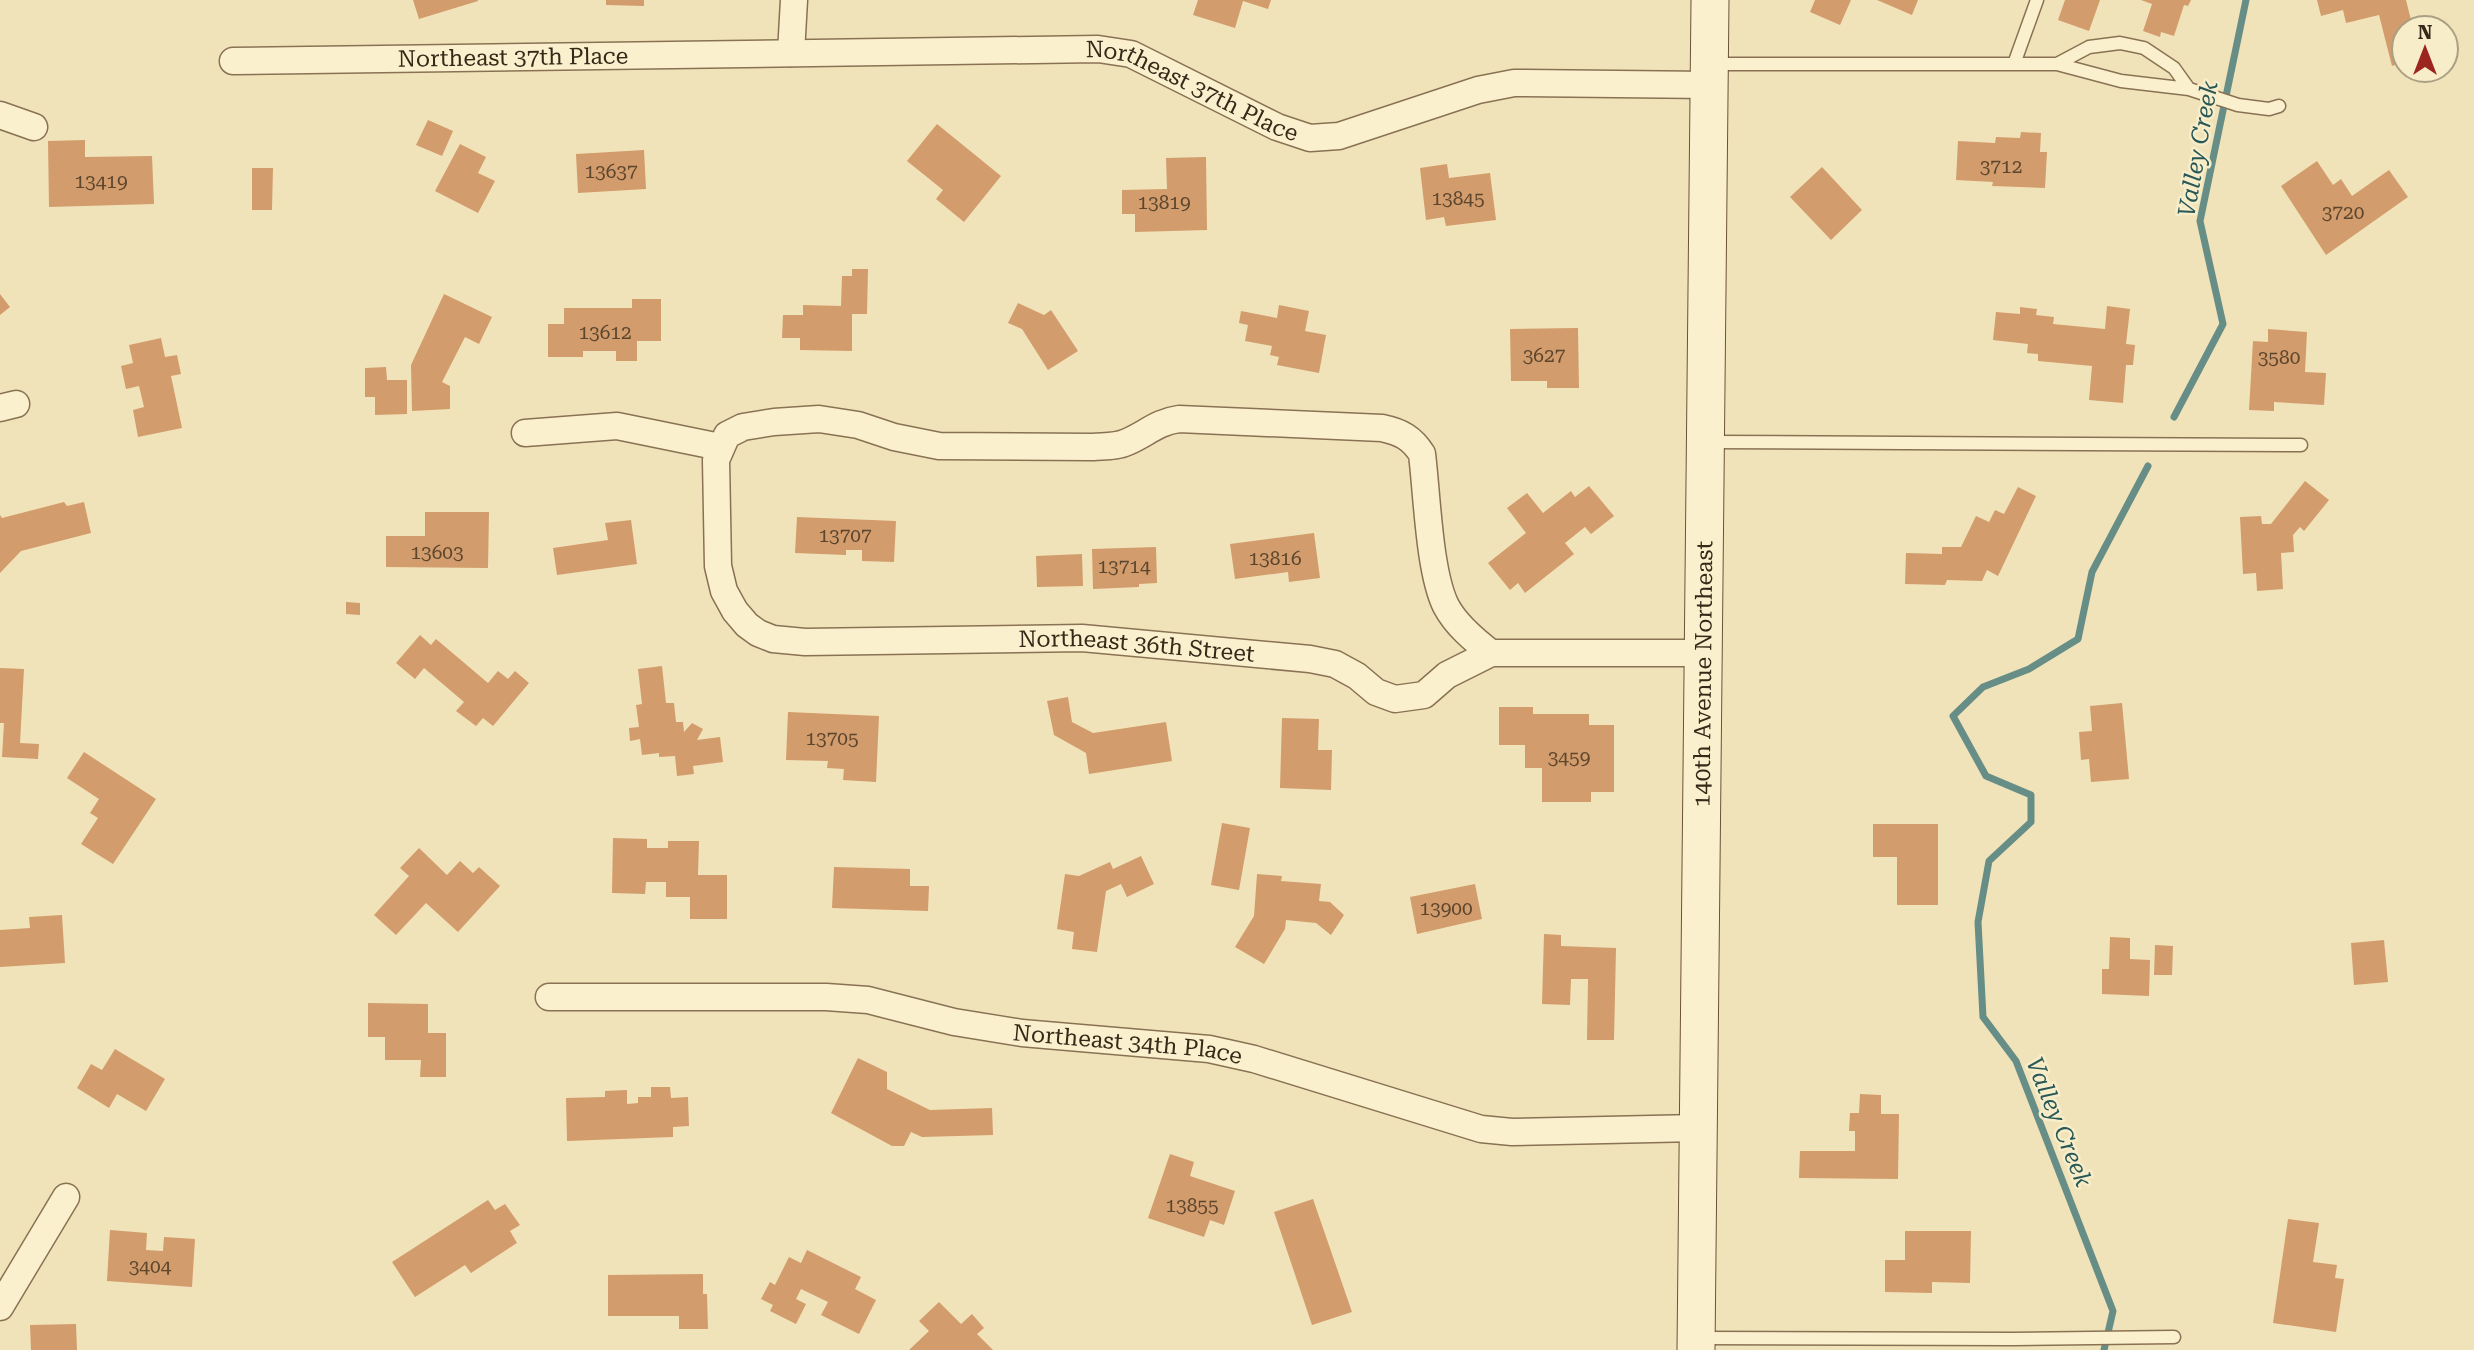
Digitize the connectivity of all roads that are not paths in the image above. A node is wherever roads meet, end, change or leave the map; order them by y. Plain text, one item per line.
1 (793, 0) edge
2 (1710, 0) edge
3 (2037, 0) edge
4 (791, 53) junction
5 (233, 61) dead end
6 (2014, 64) junction
7 (2057, 64) junction
8 (1709, 74) junction
9 (2189, 89) junction
10 (2279, 106) dead end
11 (0, 115) edge
12 (34, 127) dead end
13 (525, 433) dead end
14 (723, 441) junction
15 (1706, 442) junction
16 (2301, 445) dead end
17 (1491, 653) junction
18 (1703, 653) junction
19 (549, 997) dead end
20 (1698, 1128) junction
21 (66, 1198) dead end
22 (0, 1307) edge
23 (2174, 1336) dead end
24 (1696, 1344) edge

1 - 4 street
2 - 8 street, 140th Avenue Northeast
3 - 6 lane
4 - 5 street, Northeast 37th Place
4 - 8 street, Northeast 37th Place
6 - 7 lane
6 - 8 lane
7 - 9 lane
7 - 9 lane
8 - 15 street, 140th Avenue Northeast
9 - 10 lane
11 - 12 street
13 - 14 street
14 - 17 street
14 - 17 street, Northeast 36th Street
15 - 16 lane
15 - 18 street, 140th Avenue Northeast
17 - 18 street, Northeast 36th Street
18 - 20 street, 140th Avenue Northeast
19 - 20 street, Northeast 34th Place
20 - 24 street, 140th Avenue Northeast
21 - 22 street
23 - 24 lane

